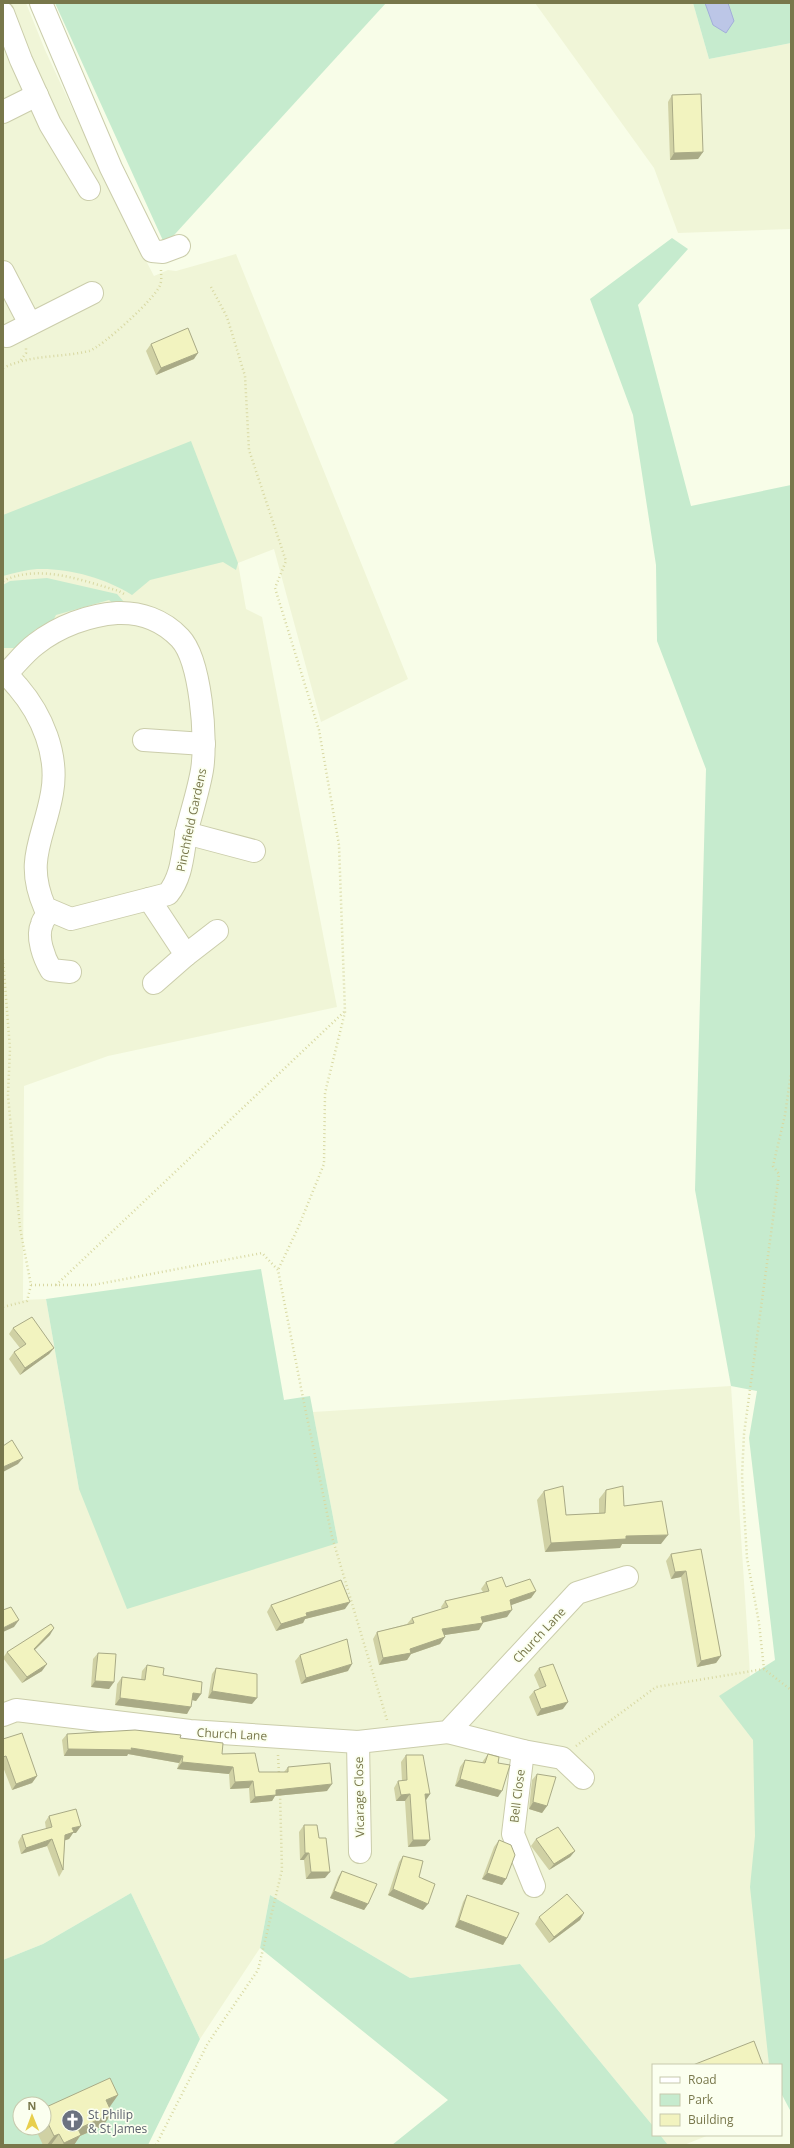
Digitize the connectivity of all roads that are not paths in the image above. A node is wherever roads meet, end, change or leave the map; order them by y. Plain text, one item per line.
1 (41, 3) edge
2 (3, 13) edge
3 (37, 95) junction
4 (3, 112) edge
5 (89, 189) dead end
6 (179, 246) dead end
7 (3, 272) edge
8 (92, 293) dead end
9 (38, 319) junction
10 (7, 336) dead end
11 (4, 673) edge
12 (144, 740) dead end
13 (204, 744) junction
14 (186, 833) junction
15 (254, 851) dead end
16 (149, 899) junction
17 (50, 910) junction
18 (217, 930) dead end
19 (186, 956) junction
20 (70, 972) dead end
21 (154, 983) dead end
22 (627, 1577) dead end
23 (7, 1707) edge
24 (448, 1732) junction
25 (358, 1742) junction
26 (523, 1751) junction
27 (583, 1778) dead end
28 (360, 1852) dead end
29 (534, 1886) dead end

1 - 6 street
2 - 3 street
3 - 4 street
3 - 5 street
7 - 9 street
8 - 9 street
9 - 10 street
11 - 13 street, Pinchfield Gardens
11 - 17 street, Pinchfield Gardens
12 - 13 street
13 - 14 street, Pinchfield Gardens
14 - 15 street
14 - 16 street, Pinchfield Gardens
16 - 17 street, Pinchfield Gardens
16 - 19 street
17 - 20 street
18 - 19 street
19 - 21 street
22 - 24 street, Church Lane
23 - 25 street, Church Lane
24 - 25 street, Church Lane
24 - 26 street, Church Lane
25 - 28 street, Vicarage Close
26 - 27 street, Church Lane
26 - 29 street, Bell Close

